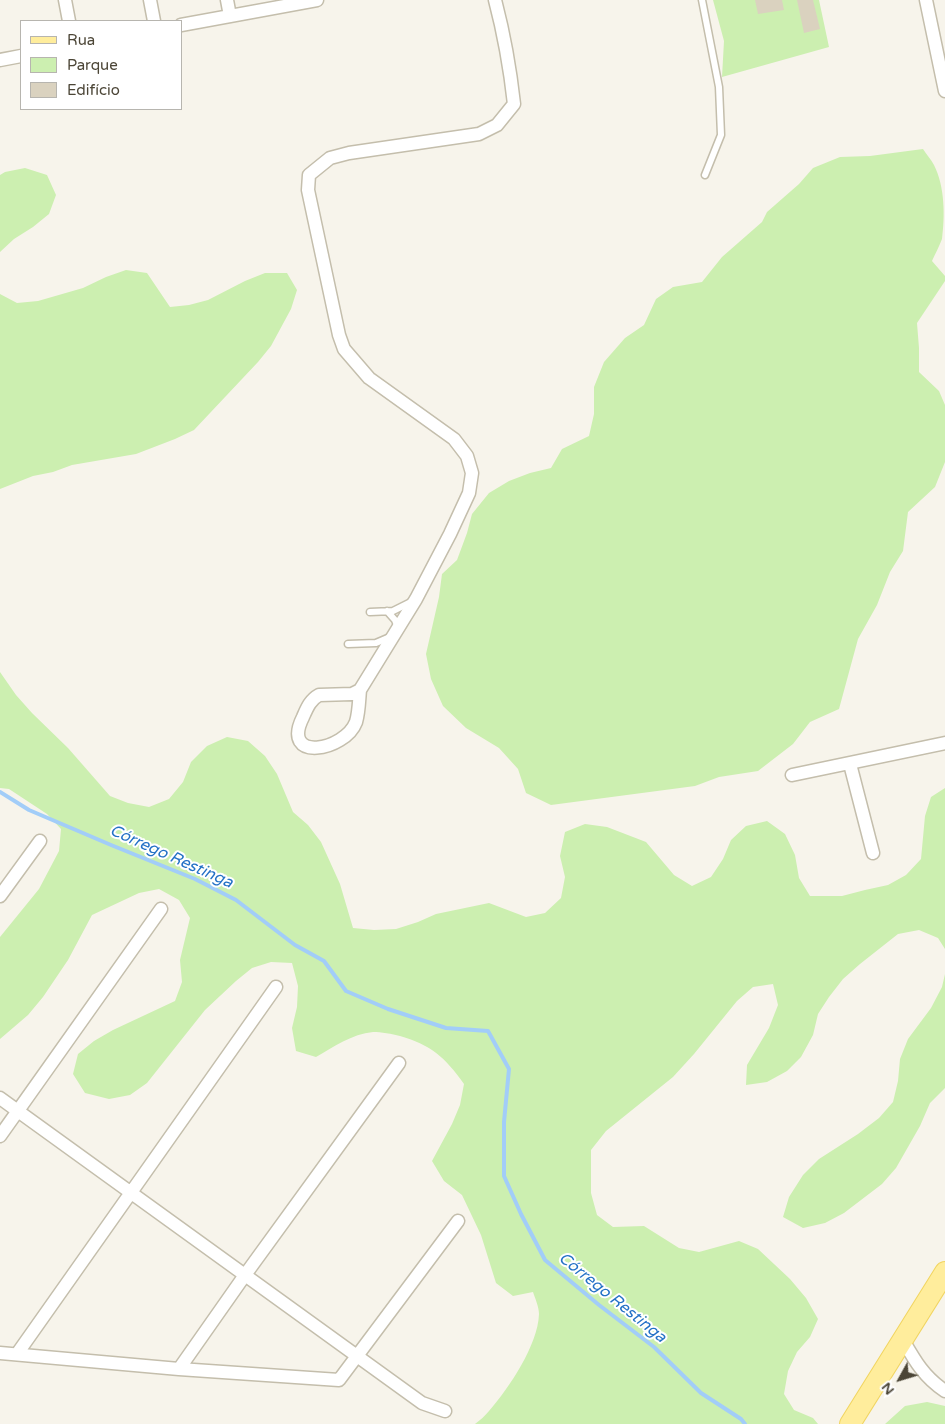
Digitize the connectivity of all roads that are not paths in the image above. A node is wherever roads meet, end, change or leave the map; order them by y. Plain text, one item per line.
1 (65, 0) edge
2 (150, 0) edge
3 (227, 0) edge
4 (313, 0) edge
5 (495, 0) edge
6 (702, 0) edge
7 (926, 0) edge
8 (230, 16) junction
9 (69, 20) edge
10 (154, 20) edge
11 (182, 25) edge
12 (20, 56) edge
13 (0, 60) edge
14 (945, 90) edge
15 (704, 175) dead end
16 (416, 599) junction
17 (387, 611) junction
18 (370, 612) dead end
19 (396, 632) junction
20 (348, 644) dead end
21 (360, 690) junction
22 (945, 743) edge
23 (850, 764) junction
24 (792, 775) dead end
25 (40, 841) dead end
26 (873, 853) dead end
27 (0, 896) edge
28 (161, 909) dead end
29 (276, 987) dead end
30 (399, 1062) dead end
31 (0, 1098) edge
32 (18, 1111) junction
33 (0, 1136) edge
34 (131, 1193) junction
35 (458, 1221) dead end
36 (945, 1272) edge
37 (245, 1275) junction
38 (903, 1340) junction
39 (0, 1353) edge
40 (18, 1354) junction
41 (357, 1356) junction
42 (179, 1369) junction
43 (945, 1392) edge
44 (445, 1411) dead end
45 (850, 1424) edge

1 - 9 street
2 - 10 street
3 - 8 street
4 - 8 street
5 - 16 street
6 - 15 lane
7 - 14 street
8 - 11 street
12 - 13 street
16 - 17 lane
16 - 19 street
17 - 18 lane
17 - 19 lane
19 - 20 lane
19 - 21 street
21 - 21 street
22 - 23 street
23 - 24 street
23 - 26 street
25 - 27 street
28 - 32 street
29 - 34 street
30 - 37 street
31 - 32 street
32 - 33 street
32 - 34 street
34 - 37 street
34 - 40 street
35 - 41 street
36 - 38 main road
37 - 41 street
37 - 42 street
38 - 43 street
38 - 45 main road
39 - 40 street
40 - 42 street
41 - 42 street
41 - 44 street

